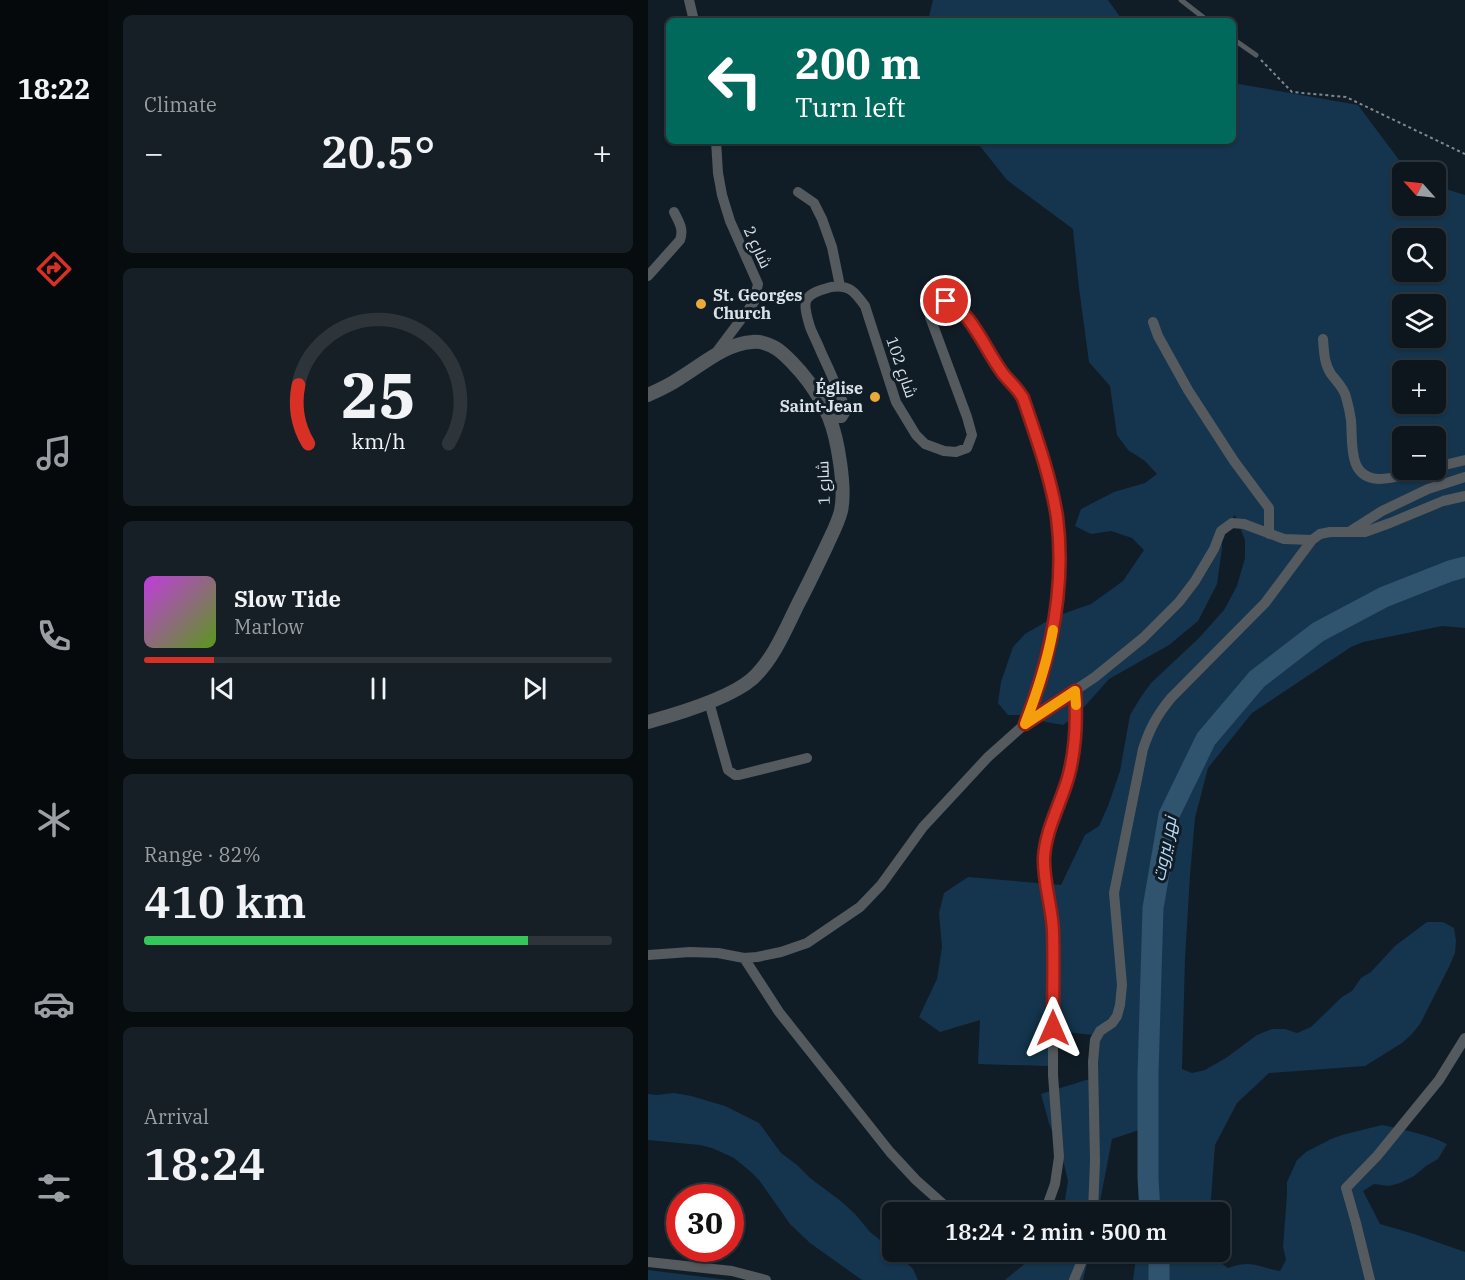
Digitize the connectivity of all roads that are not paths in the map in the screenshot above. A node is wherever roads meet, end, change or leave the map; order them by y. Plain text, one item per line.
1 (689, 0) edge
2 (1181, 0) edge
3 (693, 18) edge
4 (1204, 18) edge
5 (1236, 41) edge
6 (1256, 55) road end
7 (716, 144) edge
8 (798, 192) dead end
9 (674, 212) dead end
10 (648, 276) edge
11 (840, 286) junction
12 (1153, 322) dead end
13 (1323, 339) dead end
14 (715, 355) junction
15 (648, 395) edge
16 (829, 418) junction
17 (1465, 460) edge
18 (1446, 465) edge
19 (1392, 477) edge
20 (1465, 477) edge
21 (1465, 496) edge
22 (1349, 532) junction
23 (1269, 534) junction
24 (1312, 540) junction
25 (1075, 691) junction
26 (709, 702) junction
27 (648, 722) edge
28 (1025, 724) junction
29 (807, 758) dead end
30 (648, 955) edge
31 (744, 958) junction
32 (1465, 1038) edge
33 (941, 1202) edge
34 (1049, 1202) edge
35 (1093, 1202) edge
36 (648, 1262) edge
37 (1081, 1262) edge
38 (766, 1280) edge
39 (1074, 1280) edge
40 (1370, 1280) edge

1 - 3 street
2 - 4 lane
5 - 6 lane
7 - 14 street, شارع 2
8 - 11 street
9 - 10 street
11 - 16 street
11 - 28 street, شارع 102
12 - 23 street
13 - 19 street
14 - 15 street, شارع 1
14 - 16 street, شارع 1
16 - 26 street, شارع 1
17 - 18 street
20 - 22 street
21 - 22 street
22 - 24 street
23 - 24 street
23 - 25 street
24 - 35 street
25 - 28 street
25 - 34 street
26 - 27 street, شارع 1
26 - 29 street
28 - 31 street
30 - 31 street
31 - 33 street
32 - 40 street
36 - 38 street
37 - 39 street

